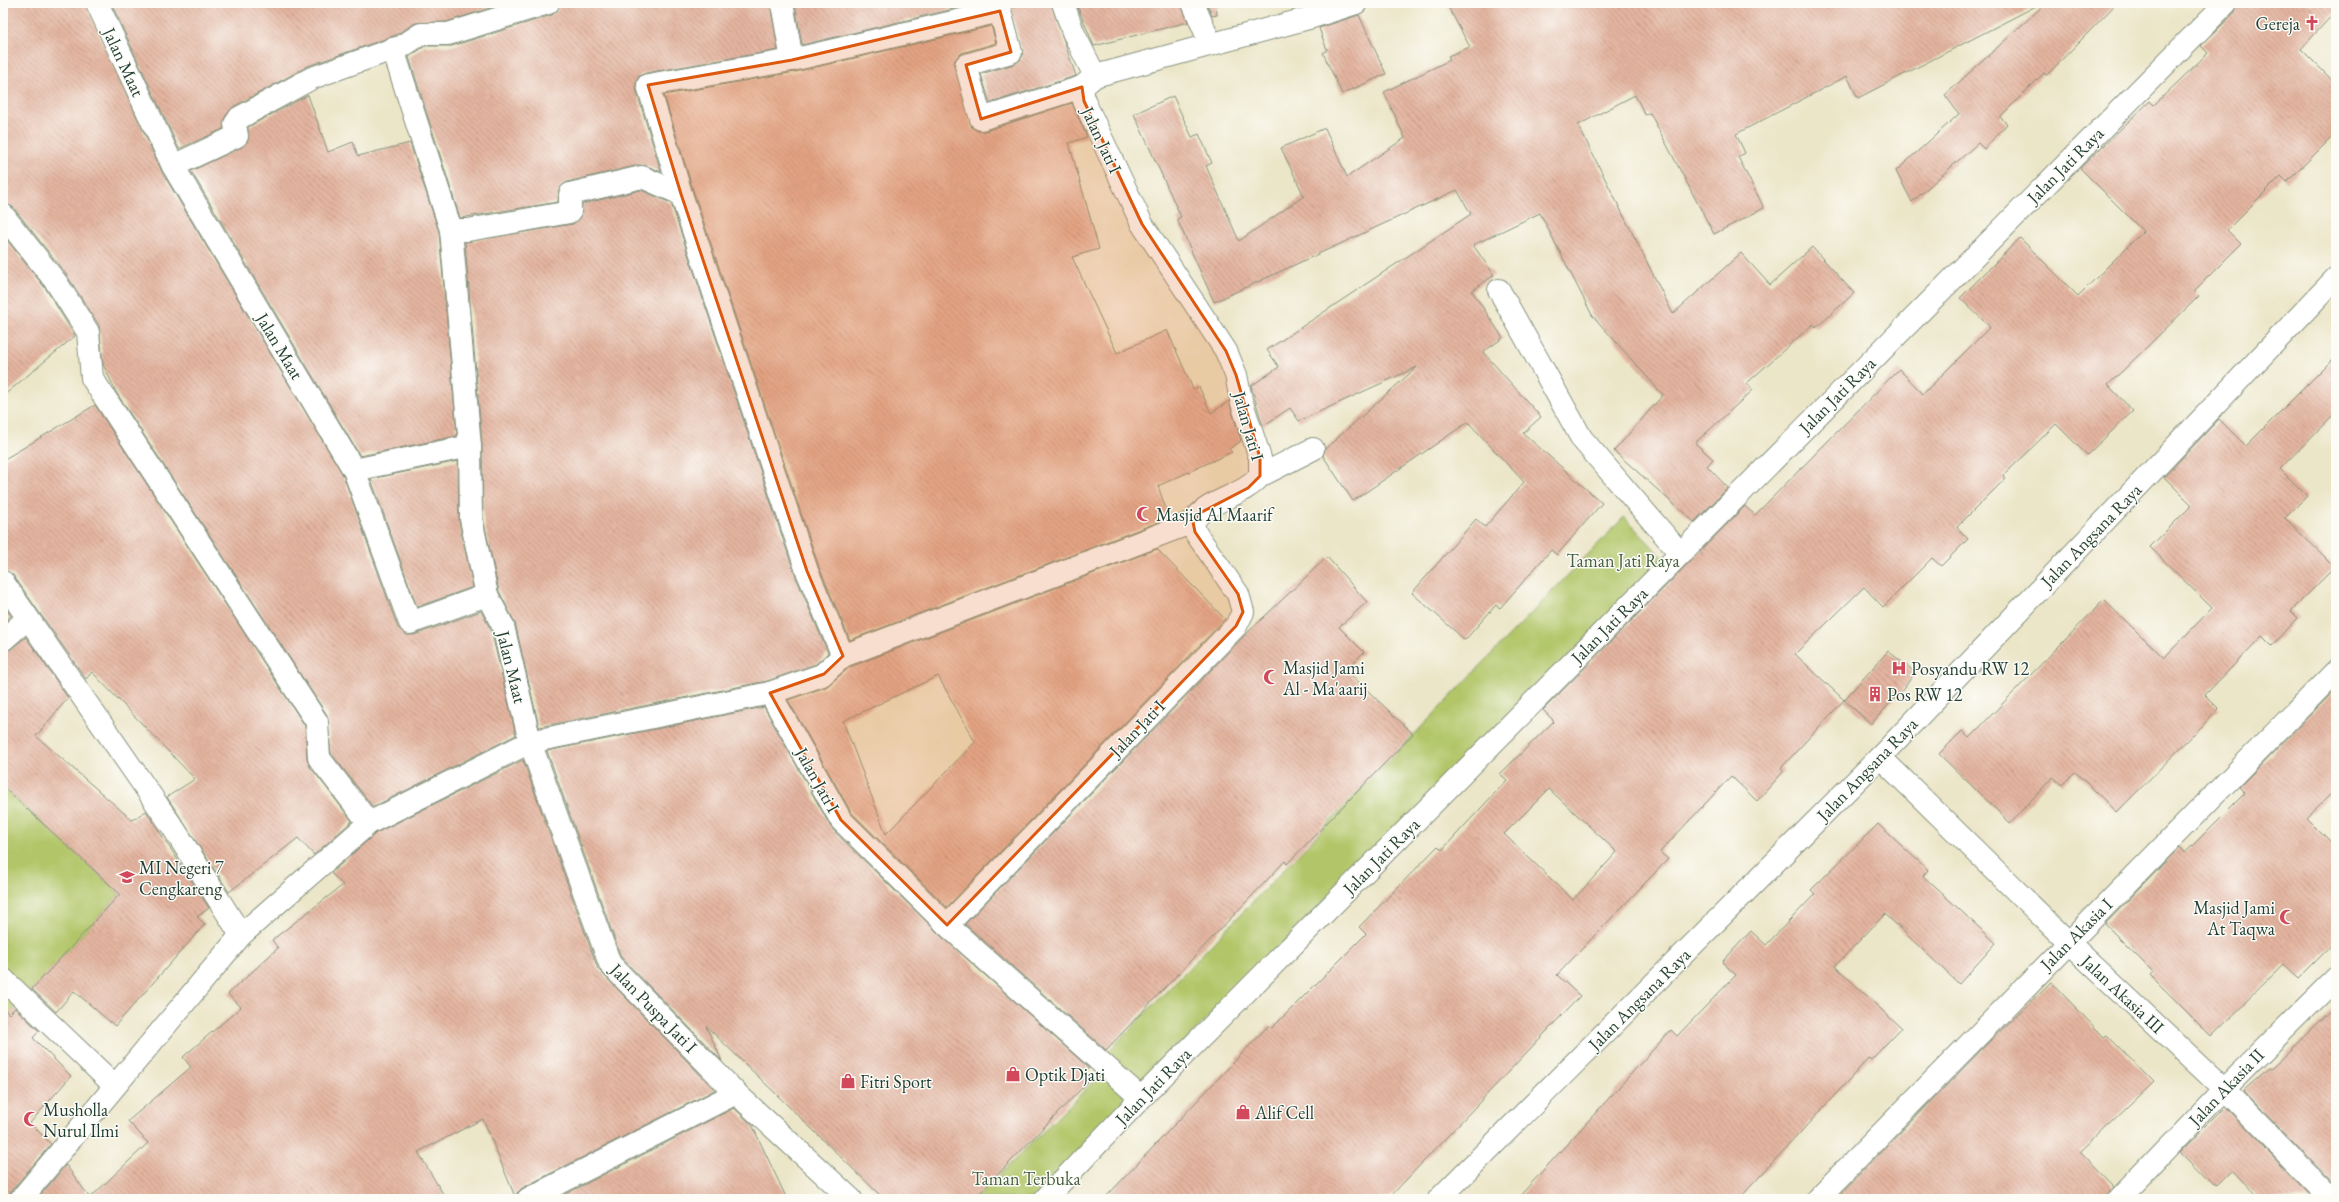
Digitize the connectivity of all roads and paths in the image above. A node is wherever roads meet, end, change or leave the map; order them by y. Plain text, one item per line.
1 (97, 3) edge
2 (548, 3) edge
3 (782, 3) edge
4 (1063, 3) edge
5 (1193, 3) edge
6 (1356, 3) edge
7 (2226, 3) edge
8 (1210, 44) junction
9 (393, 49) junction
10 (792, 60) junction
11 (1088, 81) junction
12 (173, 166) junction
13 (681, 194) junction
14 (3, 215) edge
15 (451, 230) junction
16 (2336, 278) edge
17 (1499, 290) dead end
18 (470, 446) junction
19 (1313, 450) dead end
20 (354, 470) junction
21 (1260, 476) junction
22 (1193, 522) junction
23 (1680, 553) junction
24 (3, 582) edge
25 (487, 595) junction
26 (28, 619) junction
27 (3, 640) edge
28 (843, 656) junction
29 (2336, 671) edge
30 (770, 693) junction
31 (530, 742) junction
32 (1880, 757) junction
33 (369, 823) junction
34 (948, 925) junction
35 (241, 936) junction
36 (2068, 942) junction
37 (2336, 978) edge
38 (3, 979) edge
39 (114, 1085) junction
40 (2224, 1089) junction
41 (736, 1093) junction
42 (1141, 1098) junction
43 (21, 1199) edge
44 (528, 1199) edge
45 (852, 1199) edge
46 (1045, 1199) edge
47 (1439, 1199) edge
48 (1817, 1199) edge
49 (2119, 1199) edge
50 (2331, 1199) edge

1 - 12 street, Jalan Maat
2 - 9 street
3 - 10 street
4 - 11 street, Jalan Jati I
5 - 8 street
6 - 8 street
7 - 23 street, Jalan Jati Raya
8 - 11 street
9 - 12 street
9 - 15 street, Jalan Maat
10 - 11 street
10 - 13 street
11 - 21 street, Jalan Jati I
12 - 20 street, Jalan Maat
13 - 15 street
13 - 28 street
14 - 33 street
15 - 18 street, Jalan Maat
16 - 32 street, Jalan Angsana Raya
17 - 23 street
18 - 20 street
18 - 25 street, Jalan Maat
19 - 21 street
20 - 25 street, Jalan Maat
21 - 22 street, Jalan Jati I
22 - 28 street
22 - 34 street, Jalan Jati I
23 - 42 street, Jalan Jati Raya
24 - 26 street
25 - 31 street, Jalan Maat
26 - 27 street
26 - 35 street
28 - 30 street
29 - 36 street, Jalan Akasia I
30 - 31 street
30 - 34 street, Jalan Jati I
31 - 33 street
31 - 41 street, Jalan Puspa Jati I
32 - 36 street, Jalan Akasia III
32 - 47 street, Jalan Angsana Raya
33 - 35 street
34 - 42 street, Jalan Jati I
35 - 39 street
36 - 40 street, Jalan Akasia III
36 - 48 street, Jalan Akasia I
37 - 40 street, Jalan Akasia II
38 - 39 street
39 - 43 street
40 - 49 street, Jalan Akasia II
40 - 50 street, Jalan Akasia III
41 - 44 street
41 - 45 street, Jalan Puspa Jati I
42 - 46 street, Jalan Jati Raya

